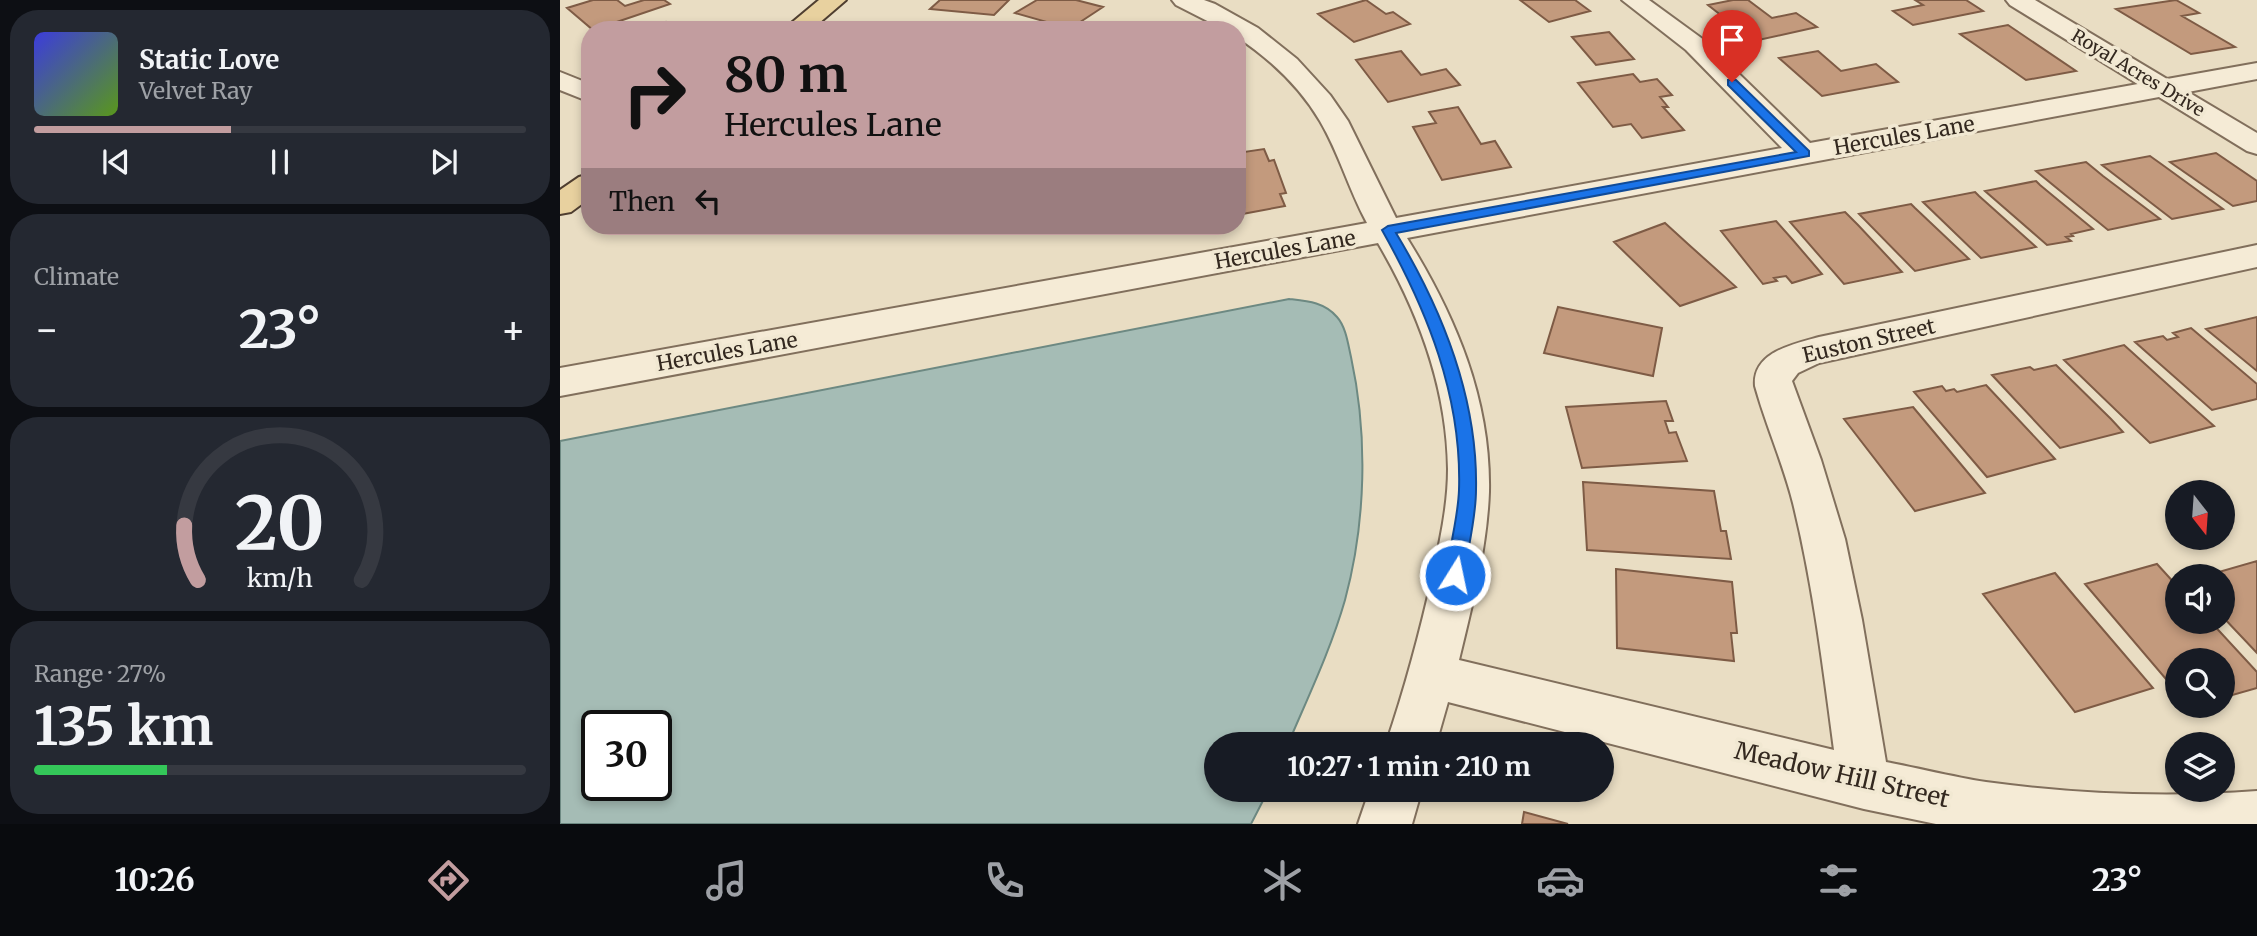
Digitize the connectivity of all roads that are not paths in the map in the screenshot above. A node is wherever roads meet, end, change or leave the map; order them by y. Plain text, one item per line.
1 (834, 0) edge
2 (1184, 0) edge
3 (1634, 0) edge
4 (2018, 0) edge
5 (807, 21) edge
6 (1225, 21) edge
7 (1246, 33) edge
8 (2257, 71) edge
9 (560, 80) edge
10 (2163, 89) junction
11 (581, 90) edge
12 (2257, 145) edge
13 (1804, 154) junction
14 (581, 190) edge
15 (560, 205) edge
16 (1388, 230) junction
17 (2257, 256) edge
18 (560, 382) edge
19 (1434, 676) junction
20 (1415, 732) edge
21 (1864, 783) junction
22 (1392, 802) edge
23 (2257, 817) edge
24 (1385, 824) edge

1 - 5 main road
2 - 6 street
3 - 13 street
4 - 10 street, Royal Acres Drive
7 - 16 street
8 - 10 street, Hercules Lane
9 - 11 street
10 - 12 street, Royal Acres Drive
10 - 13 street, Hercules Lane
13 - 16 street, Hercules Lane
14 - 15 main road
16 - 18 street, Hercules Lane
16 - 19 street
17 - 21 street, Euston Street
19 - 20 street
19 - 21 street, Meadow Hill Street
21 - 23 street, Meadow Hill Street
22 - 24 street

